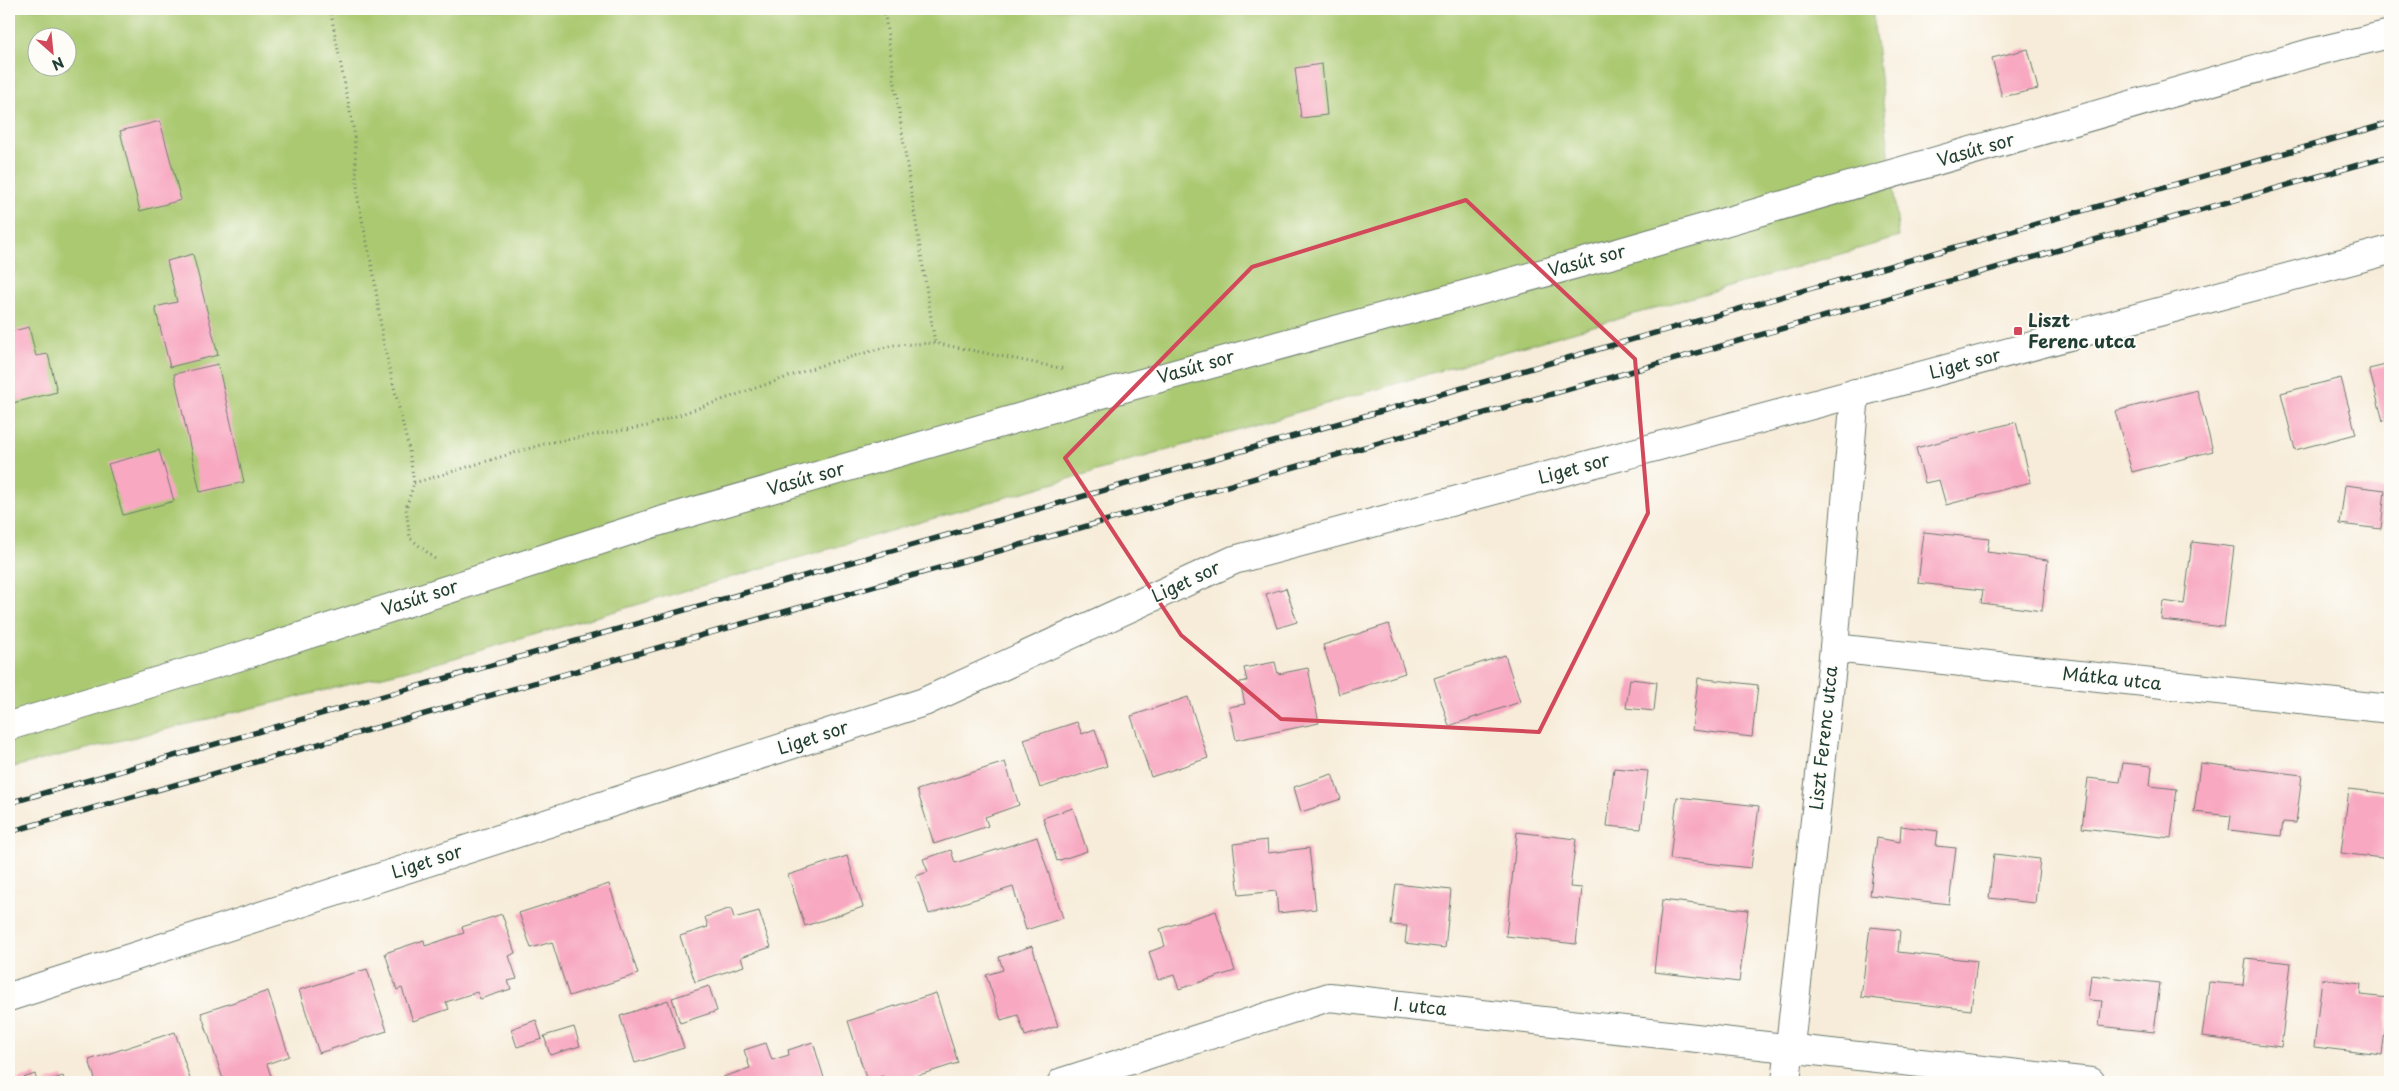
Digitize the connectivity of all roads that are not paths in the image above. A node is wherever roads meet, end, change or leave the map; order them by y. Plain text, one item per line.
1 (2390, 34) edge
2 (2390, 250) edge
3 (1856, 393) junction
4 (1834, 648) junction
5 (2390, 709) edge
6 (9, 726) edge
7 (9, 997) edge
8 (1790, 1048) junction
9 (1062, 1082) edge
10 (1786, 1082) edge
11 (2091, 1082) edge

1 - 6 street, Vasút sor
2 - 3 street, Liget sor
3 - 4 street, Liszt Ferenc utca
3 - 7 street, Liget sor
4 - 5 street, Mátka utca
4 - 8 street, Liszt Ferenc utca
8 - 9 street, I. utca
8 - 10 street, Liszt Ferenc utca
8 - 11 street, I. utca

